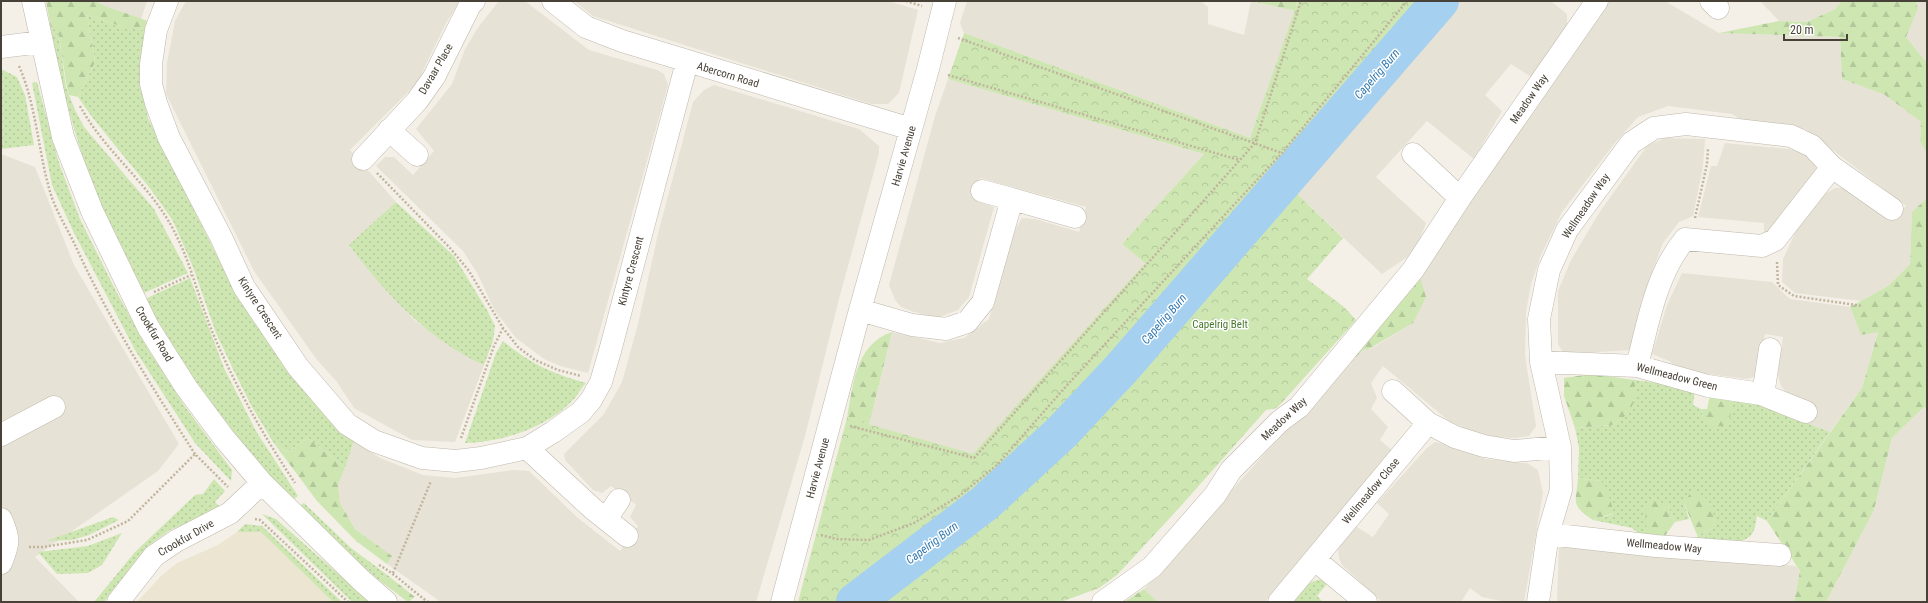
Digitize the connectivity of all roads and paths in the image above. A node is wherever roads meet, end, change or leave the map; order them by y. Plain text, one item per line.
1 (33, 1) edge
2 (166, 1) edge
3 (474, 1) edge
4 (553, 1) edge
5 (945, 1) edge
6 (1301, 1) edge
7 (1407, 1) edge
8 (1597, 1) edge
9 (937, 30) junction
10 (41, 42) junction
11 (1, 47) edge
12 (687, 62) junction
13 (928, 69) junction
14 (77, 102) dead end
15 (1710, 126) junction
16 (911, 129) junction
17 (389, 130) junction
18 (1255, 143) junction
19 (1282, 154) junction
20 (1413, 154) dead end
21 (417, 155) dead end
22 (363, 159) joint
23 (1239, 160) junction
24 (1832, 167) junction
25 (982, 191) dead end
26 (1460, 198) junction
27 (1012, 199) junction
28 (1892, 209) dead end
29 (1075, 217) dead end
30 (1693, 240) junction
31 (1769, 243) junction
32 (192, 275) junction
33 (134, 301) junction
34 (1863, 306) dead end
35 (860, 310) junction
36 (503, 328) junction
37 (1770, 349) dead end
38 (1541, 362) junction
39 (1637, 366) junction
40 (601, 382) junction
41 (1393, 392) dead end
42 (1763, 395) junction
43 (54, 407) dead end
44 (1806, 412) dead end
45 (831, 421) junction
46 (1428, 423) junction
47 (1, 435) edge
48 (1560, 447) junction
49 (527, 448) junction
50 (447, 460) junction
51 (262, 483) junction
52 (296, 485) dead end
53 (618, 500) dead end
54 (1, 519) edge
55 (606, 519) junction
56 (802, 529) junction
57 (1548, 534) junction
58 (627, 536) dead end
59 (1780, 555) dead end
60 (1315, 560) junction
61 (374, 562) dead end
62 (1, 563) edge
63 (393, 573) junction
64 (118, 602) edge
65 (386, 602) edge
66 (428, 602) edge
67 (782, 602) edge
68 (1103, 602) edge
69 (1279, 602) edge
70 (1366, 602) edge
71 (1538, 602) edge

1 - 10 street, Crookfur Road
2 - 50 street, Kintyre Crescent
3 - 17 street, Davaar Place
4 - 12 street, Abercorn Road
5 - 9 street, Harvie Avenue
6 - 18 path
7 - 19 path
8 - 26 street, Meadow Way
9 - 13 street, Harvie Avenue
9 - 18 path
10 - 11 street
10 - 33 street, Crookfur Road
12 - 16 street, Abercorn Road
12 - 40 street, Kintyre Crescent
13 - 16 street, Harvie Avenue
13 - 23 path
14 - 32 path
15 - 24 street, Wellmeadow Way
15 - 30 path
15 - 38 street, Wellmeadow Way
16 - 35 street, Harvie Avenue
17 - 21 street
17 - 22 street, Davaar Place
18 - 19 path
18 - 23 path
19 - 56 path
20 - 26 street
22 - 36 path
23 - 45 path
24 - 28 street, Wellmeadow Way
24 - 31 street
25 - 27 street
26 - 68 street, Meadow Way
27 - 29 street
27 - 35 street
30 - 31 street
30 - 39 street
31 - 34 path
32 - 33 path
32 - 52 path
33 - 51 street, Crookfur Road
35 - 45 street, Harvie Avenue
36 - 40 path
36 - 50 path
37 - 42 street
38 - 39 street, Wellmeadow Green
38 - 48 street, Wellmeadow Way
39 - 42 street, Wellmeadow Green
40 - 49 street, Kintyre Crescent
41 - 46 street
42 - 44 street, Wellmeadow Green
43 - 47 street
45 - 56 street, Harvie Avenue
46 - 48 street
46 - 60 street, Wellmeadow Close
48 - 57 street, Wellmeadow Way
49 - 50 street, Kintyre Crescent
49 - 55 street
50 - 63 path
51 - 64 street, Crookfur Drive
51 - 65 street, Crookfur Road
53 - 55 street
54 - 62 street
55 - 58 street
56 - 67 street, Harvie Avenue
57 - 59 street, Wellmeadow Way
57 - 71 street, Wellmeadow Way
60 - 69 street, Wellmeadow Close
60 - 70 street
61 - 63 path
63 - 66 path

